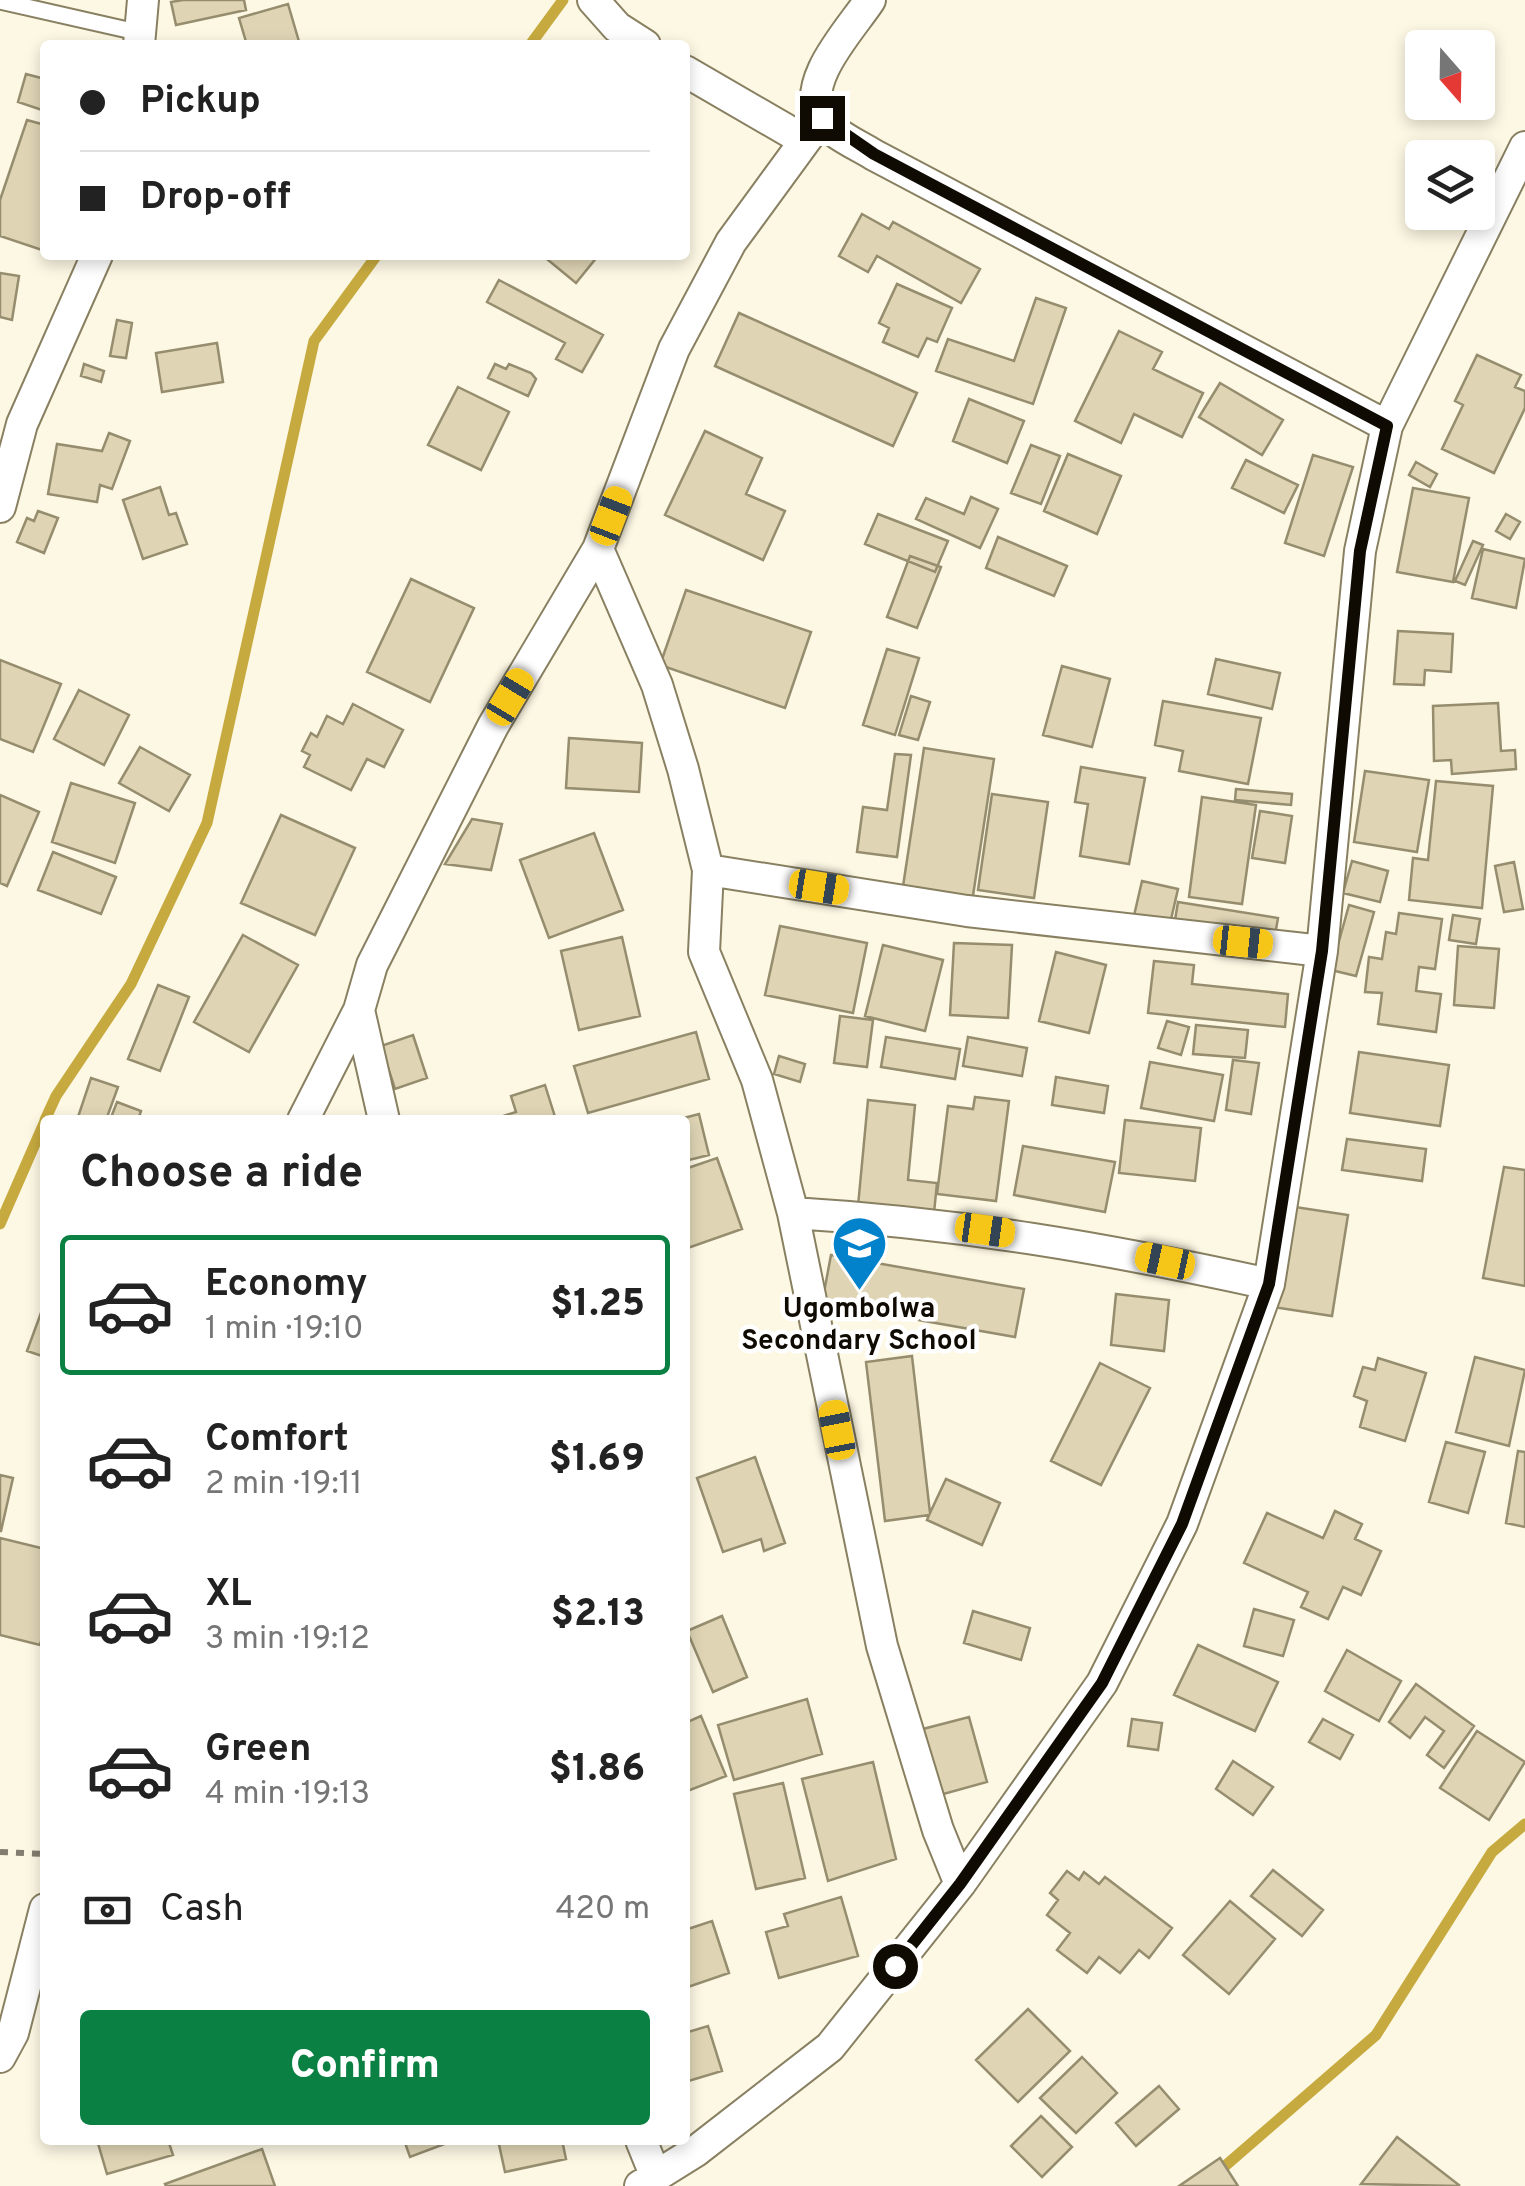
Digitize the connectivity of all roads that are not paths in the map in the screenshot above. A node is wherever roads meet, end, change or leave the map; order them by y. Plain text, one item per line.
1 (143, 0) edge
2 (593, 0) edge
3 (870, 0) edge
4 (0, 1) edge
5 (140, 39) edge
6 (637, 40) edge
7 (690, 73) edge
8 (813, 129) junction
9 (1525, 148) edge
10 (94, 260) edge
11 (11, 422) edge
12 (1387, 426) junction
13 (0, 507) edge
14 (598, 549) junction
15 (708, 870) junction
16 (1322, 951) junction
17 (359, 1010) junction
18 (306, 1115) edge
19 (383, 1115) edge
20 (792, 1214) junction
21 (1269, 1284) junction
22 (960, 1884) junction
23 (40, 1930) edge
24 (0, 2057) edge
25 (642, 2145) edge
26 (648, 2181) edge

1 - 5 street
2 - 6 street
3 - 8 street
4 - 5 lane
7 - 8 street
8 - 12 street
8 - 14 street
9 - 12 street
10 - 11 street
11 - 13 street
12 - 16 street
14 - 15 street
14 - 17 street
15 - 16 street
15 - 20 street
16 - 21 street
17 - 18 street
17 - 19 street
20 - 21 street
20 - 22 street
21 - 22 street
22 - 26 street
23 - 24 street
25 - 26 street

